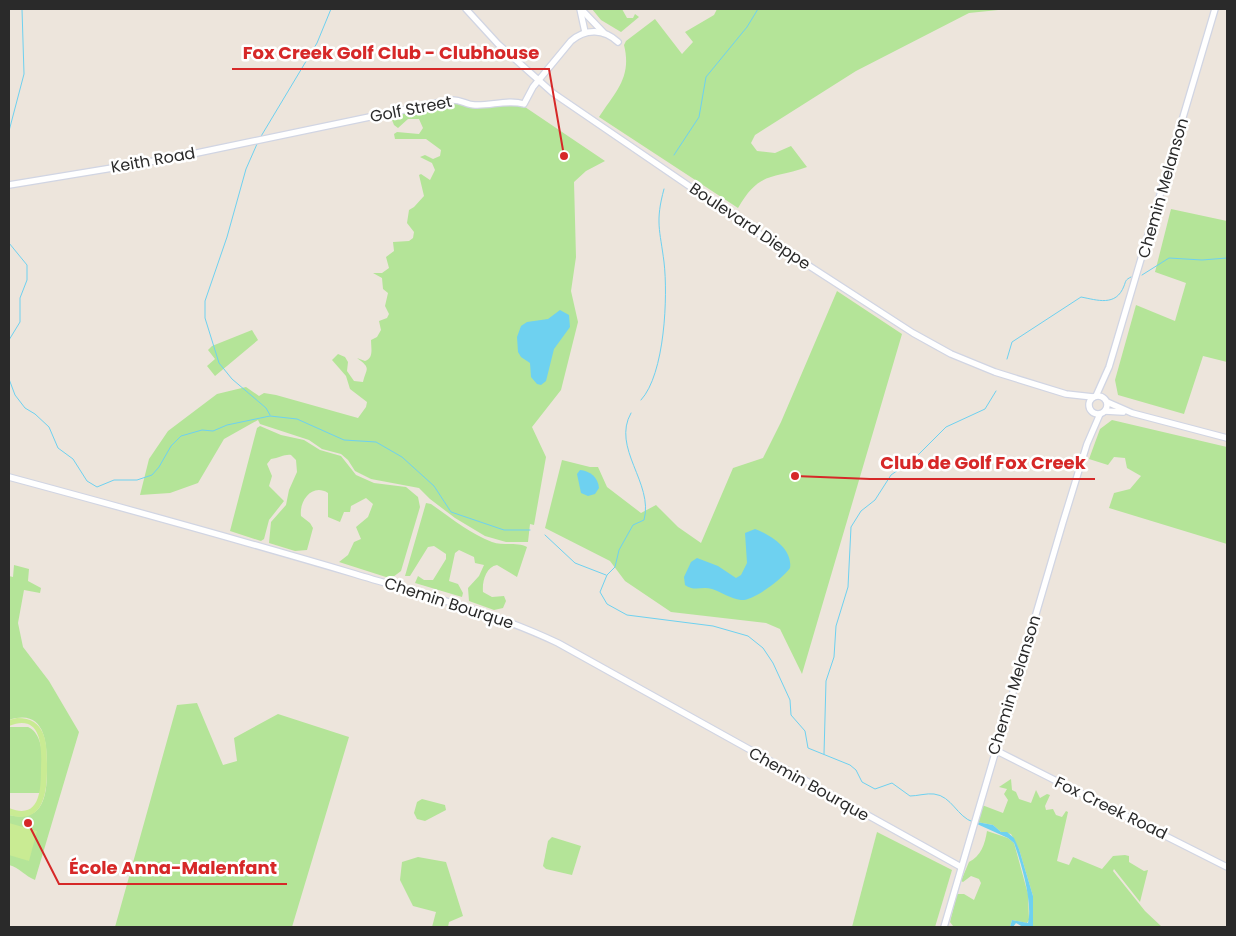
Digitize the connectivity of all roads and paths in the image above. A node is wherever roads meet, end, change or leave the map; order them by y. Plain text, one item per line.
1 (466, 9) edge
2 (581, 9) edge
3 (1215, 9) edge
4 (585, 32) junction
5 (604, 33) junction
6 (618, 42) dead end
7 (538, 81) junction
8 (297, 131) joint
9 (9, 185) edge
10 (1109, 368) junction
11 (1066, 394) junction
12 (1094, 396) junction
13 (1106, 400) junction
14 (1090, 410) junction
15 (1103, 412) junction
16 (1132, 413) junction
17 (1227, 438) edge
18 (1087, 444) junction
19 (9, 476) edge
20 (995, 750) junction
21 (961, 867) junction
22 (1227, 867) edge
23 (944, 927) edge

1 - 7 street, Boulevard Dieppe
2 - 4 street
2 - 5 street
3 - 10 street, Chemin Melanson
4 - 5 street
4 - 7 street
5 - 6 street
7 - 8 street, Golf Street
7 - 11 street, Boulevard Dieppe
8 - 9 street, Keith Road
10 - 12 street
10 - 13 street
11 - 12 street
11 - 14 street
12 - 13 street
12 - 14 street
13 - 15 street
13 - 16 street
14 - 15 street
14 - 18 street
15 - 16 street
15 - 18 street
16 - 17 street
18 - 20 street, Chemin Melanson
19 - 21 street, Chemin Bourque
20 - 21 street, Chemin Melanson
20 - 22 street, Fox Creek Road
21 - 23 street, Chemin Melanson

